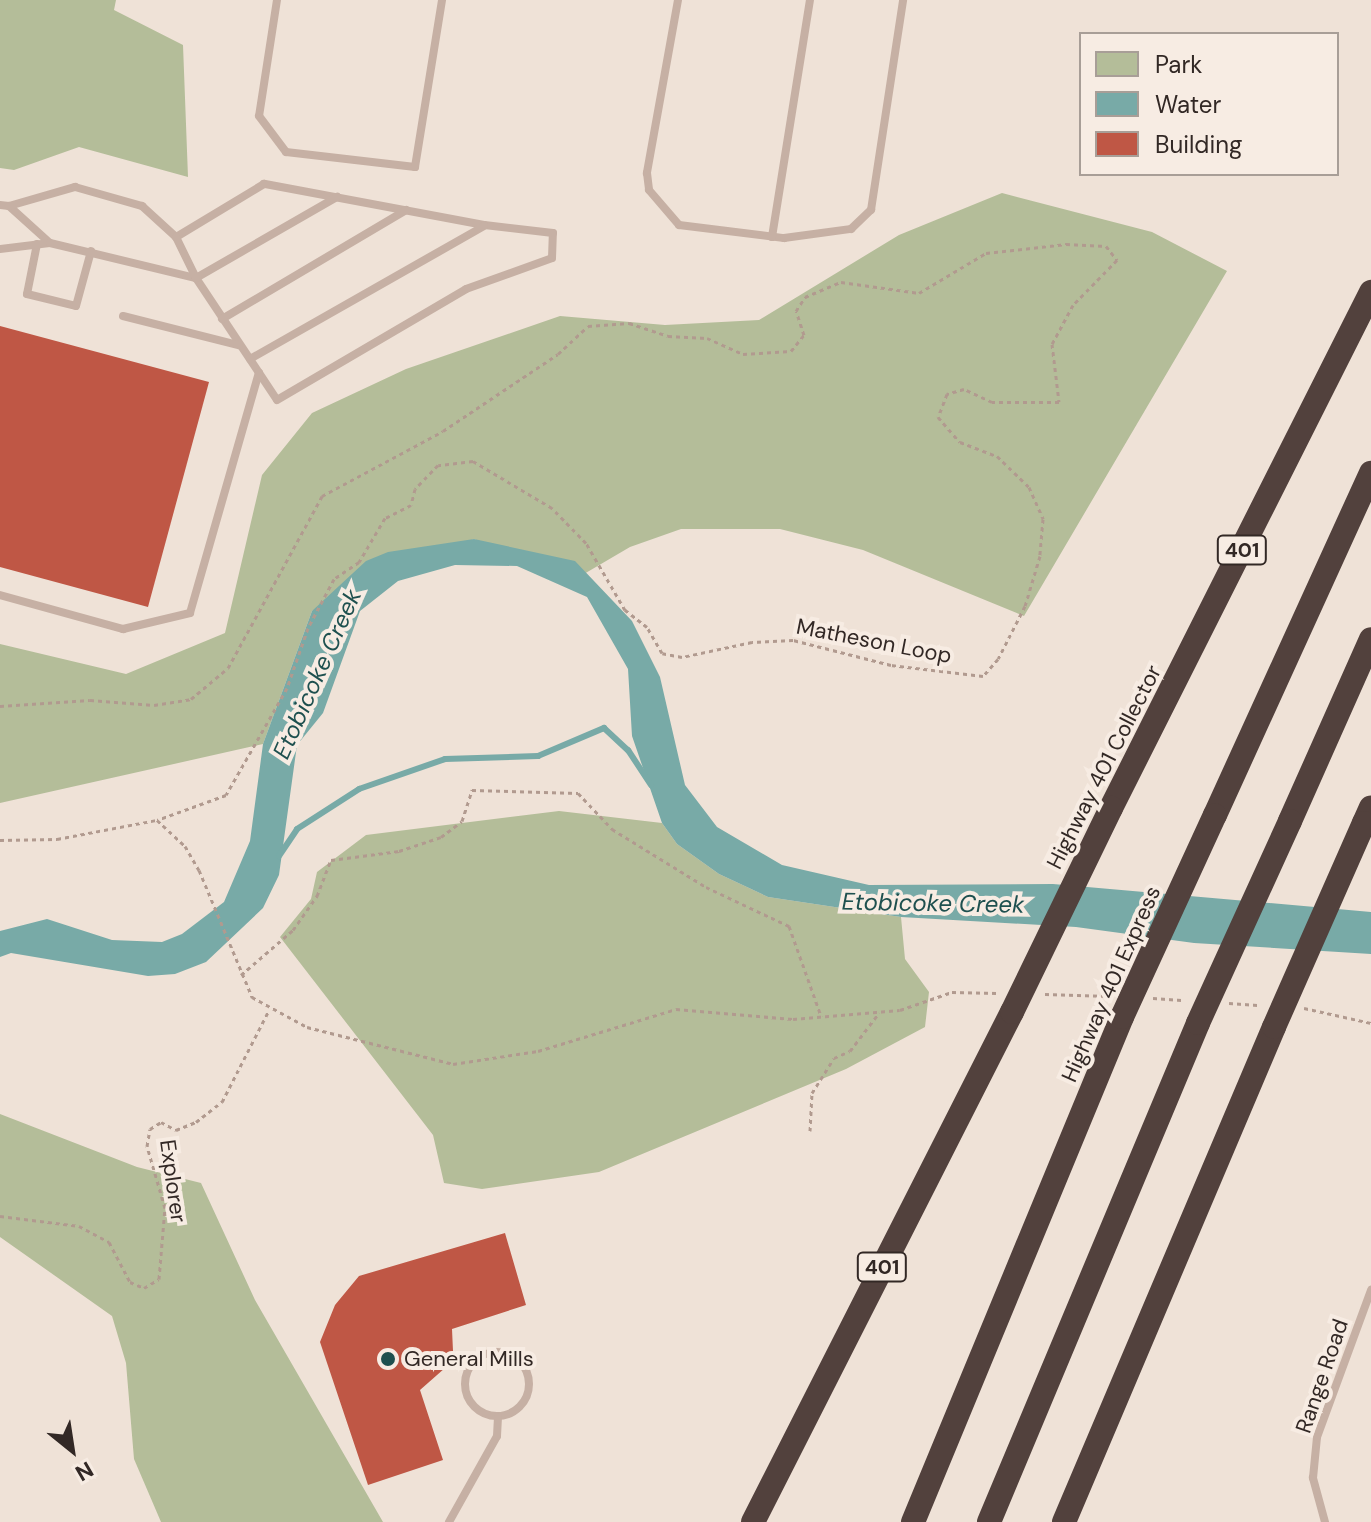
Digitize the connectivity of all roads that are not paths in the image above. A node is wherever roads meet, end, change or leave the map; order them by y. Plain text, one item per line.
1 (277, 0) edge
2 (442, 0) edge
3 (678, 0) edge
4 (810, 0) edge
5 (903, 0) edge
6 (337, 197) junction
7 (4, 206) edge
8 (406, 210) junction
9 (484, 225) junction
10 (176, 237) junction
11 (772, 237) junction
12 (50, 243) junction
13 (37, 244) junction
14 (0, 249) edge
15 (91, 251) junction
16 (196, 278) junction
17 (1371, 292) edge
18 (123, 316) dead end
19 (222, 319) junction
20 (239, 345) junction
21 (250, 359) junction
22 (259, 373) junction
23 (1371, 473) edge
24 (0, 595) edge
25 (1371, 639) edge
26 (1367, 815) edge
27 (1371, 1290) edge
28 (498, 1417) junction
29 (449, 1522) edge
30 (753, 1522) edge
31 (913, 1522) edge
32 (989, 1522) edge
33 (1064, 1522) edge
34 (1325, 1522) edge

1 - 2 lane
3 - 11 lane
4 - 11 lane
5 - 11 lane
6 - 8 lane
6 - 10 lane
6 - 16 lane
7 - 10 lane
7 - 12 lane
8 - 9 lane
8 - 19 lane
9 - 21 lane
9 - 22 lane
10 - 16 lane
12 - 13 lane
12 - 15 lane
13 - 14 lane
13 - 15 lane
15 - 16 lane
16 - 19 lane
17 - 30 highway, Highway 401 Collector / 401, bridge
18 - 20 lane
19 - 20 lane
20 - 21 lane
21 - 22 lane
22 - 24 lane
23 - 31 highway, Highway 401 Express, bridge
25 - 32 highway, bridge
26 - 33 highway, bridge
27 - 34 lane, Range Road
28 - 28 lane
28 - 29 lane

